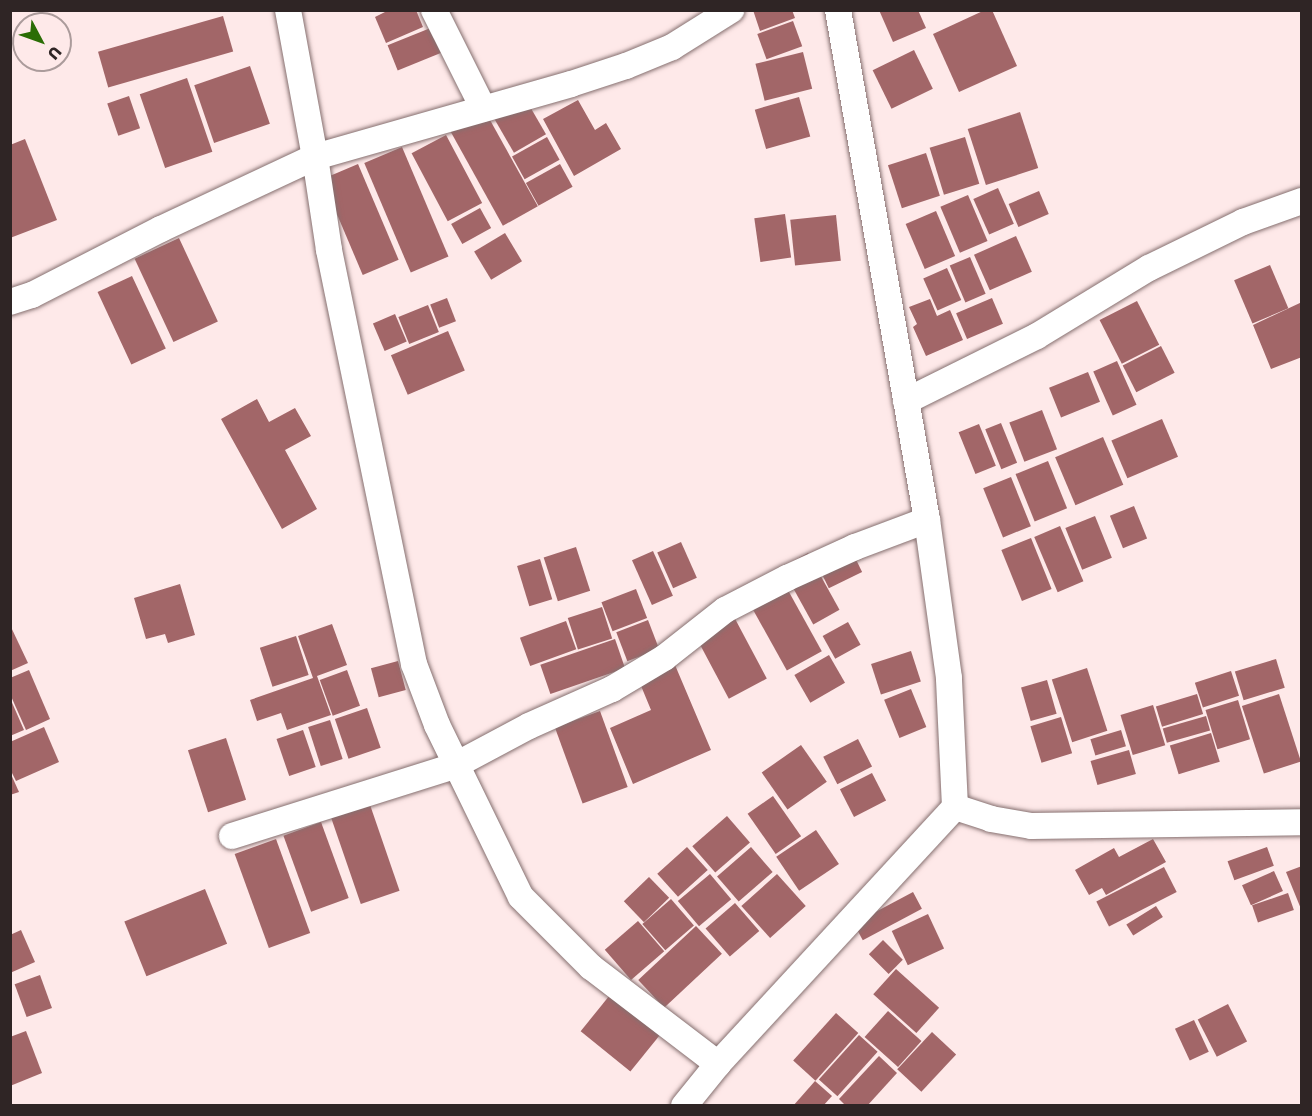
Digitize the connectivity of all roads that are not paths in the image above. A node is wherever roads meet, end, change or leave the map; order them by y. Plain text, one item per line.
1 (288, 10) edge
2 (434, 10) edge
3 (731, 10) edge
4 (838, 10) edge
5 (483, 108) junction
6 (315, 157) junction
7 (1302, 201) edge
8 (10, 302) edge
9 (906, 401) junction
10 (927, 520) junction
11 (454, 765) junction
12 (955, 807) junction
13 (1302, 822) edge
14 (232, 836) dead end
15 (718, 1064) junction
16 (684, 1106) edge

1 - 6 street
2 - 5 street
3 - 5 street
4 - 9 street
5 - 6 street
6 - 8 street
6 - 11 street
7 - 9 street
9 - 10 street
10 - 11 street
10 - 12 street
11 - 14 street
11 - 15 street
12 - 13 street
12 - 15 street
15 - 16 street

